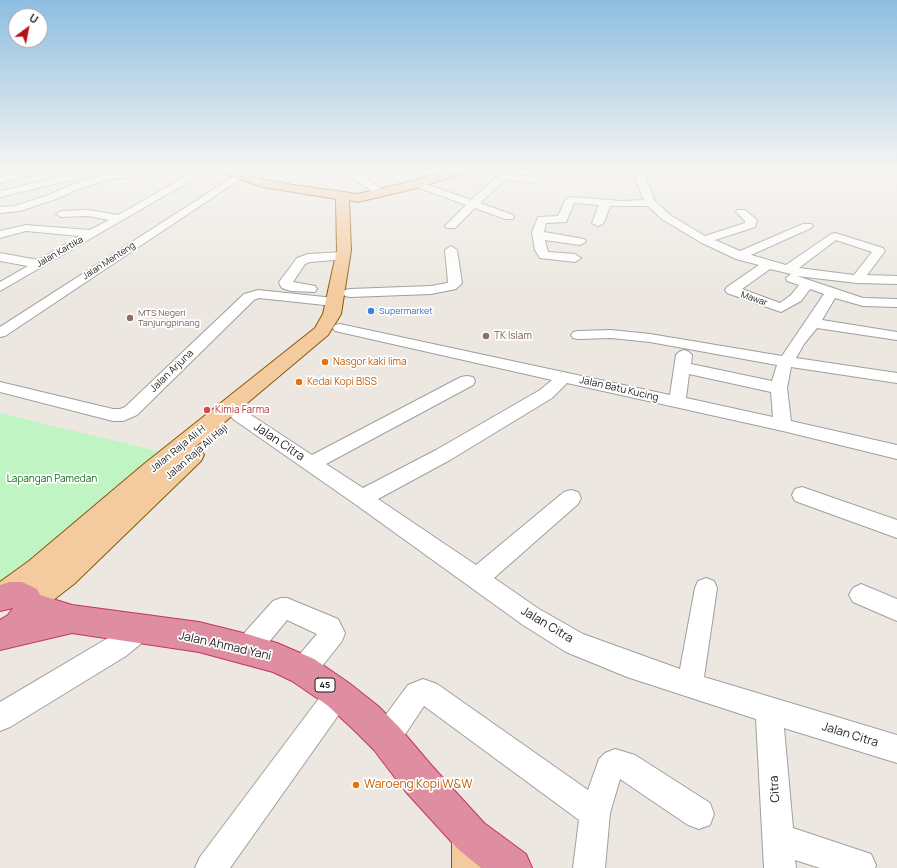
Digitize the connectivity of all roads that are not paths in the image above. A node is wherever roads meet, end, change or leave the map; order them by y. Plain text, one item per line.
1 (132, 211) edge
2 (192, 211) edge
3 (348, 211) edge
4 (352, 211) edge
5 (466, 211) edge
6 (493, 211) edge
7 (566, 211) edge
8 (603, 211) edge
9 (659, 211) edge
10 (741, 212) dead end
11 (61, 214) dead end
12 (509, 216) dead end
13 (119, 218) junction
14 (598, 224) dead end
15 (451, 226) dead end
16 (807, 226) dead end
17 (91, 234) junction
18 (0, 235) edge
19 (538, 236) junction
20 (704, 240) junction
21 (580, 241) dead end
22 (451, 250) dead end
23 (343, 256) junction
24 (740, 256) junction
25 (0, 257) edge
26 (575, 258) dead end
27 (39, 264) junction
28 (763, 265) junction
29 (788, 270) junction
30 (857, 279) junction
31 (897, 280) edge
32 (807, 284) junction
33 (0, 287) edge
34 (831, 293) junction
35 (340, 296) junction
36 (897, 303) edge
37 (813, 323) junction
38 (0, 333) edge
39 (330, 334) junction
40 (578, 335) dead end
41 (897, 336) edge
42 (685, 344) junction
43 (788, 362) junction
44 (682, 367) junction
45 (562, 376) junction
46 (897, 378) edge
47 (467, 381) dead end
48 (0, 388) edge
49 (779, 388) junction
50 (677, 402) junction
51 (239, 415) junction
52 (783, 424) junction
53 (897, 452) edge
54 (311, 464) junction
55 (802, 495) dead end
56 (362, 498) junction
57 (571, 498) dead end
58 (897, 529) edge
59 (476, 579) junction
60 (706, 588) dead end
61 (861, 595) dead end
62 (1, 598) edge
63 (29, 604) junction
64 (897, 610) edge
65 (72, 619) junction
66 (140, 629) junction
67 (1, 636) edge
68 (247, 649) junction
69 (303, 670) junction
70 (690, 686) junction
71 (338, 694) junction
72 (769, 711) junction
73 (0, 718) edge
74 (386, 738) junction
75 (897, 749) edge
76 (595, 813) junction
77 (699, 814) dead end
78 (472, 852) edge
79 (779, 854) edge
80 (860, 865) dead end
81 (211, 868) edge
82 (512, 868) edge
83 (589, 868) edge

1 - 13 street, Jalan Kartika
2 - 38 street, Jalan Menteng
3 - 23 main road
4 - 35 main road, Jalan Raja Ali Haji
5 - 15 street
6 - 12 street
7 - 19 street
8 - 14 street
9 - 20 street
10 - 20 street
11 - 13 street
13 - 17 street, Jalan Kartika
16 - 24 street
17 - 18 street
17 - 27 street, Jalan Kartika
19 - 21 street
19 - 26 street
20 - 24 street
22 - 35 street
23 - 35 main road
23 - 35 street
24 - 28 street
25 - 27 street
27 - 33 street, Jalan Kartika
28 - 29 street
28 - 32 street
28 - 32 street, Mawar
29 - 30 street
29 - 30 street
30 - 31 street
32 - 34 street
34 - 36 street
34 - 37 street
35 - 39 main road, Jalan Raja Ali Haji
35 - 48 street, Jalan Arjuna
37 - 41 street
37 - 43 street
39 - 45 street, Jalan Batu Kucing
39 - 51 main road, Jalan Raja Ali Haji
39 - 62 main road, Jalan Raja Ali H
40 - 42 street
42 - 43 street
42 - 44 street
43 - 46 street
43 - 49 street
44 - 49 street
44 - 50 street
45 - 50 street, Jalan Batu Kucing
45 - 56 street
47 - 54 street
49 - 52 street
50 - 52 street, Jalan Batu Kucing
51 - 54 street, Jalan Citra
51 - 63 main road, Jalan Raja Ali Haji
52 - 53 street, Jalan Batu Kucing
54 - 56 street, Jalan Citra
55 - 58 street
56 - 59 street, Jalan Citra
57 - 59 street
59 - 70 street, Jalan Citra
60 - 70 street
61 - 64 street
62 - 63 highway, 45
63 - 65 highway, Jalan Ahmad Yani / 45
63 - 67 highway, 45
65 - 66 highway, Jalan Ahmad Yani / 45
65 - 67 highway, Jalan Ahmad Yani / 45
66 - 68 highway, Jalan Ahmad Yani / 45
66 - 73 street
68 - 69 highway, Jalan Ahmad Yani / 45
68 - 69 street
69 - 71 highway, Jalan Ahmad Yani / 45
70 - 72 street, Jalan Citra
71 - 74 highway, Jalan Ahmad Yani / 45
71 - 81 street
72 - 75 street, Jalan Citra
72 - 79 street, Citra
74 - 76 street
74 - 78 highway, Jalan Ahmad Yani / 45
76 - 77 street
76 - 83 street
78 - 82 highway, Jalan Ahmad Yani / 45
79 - 80 street

